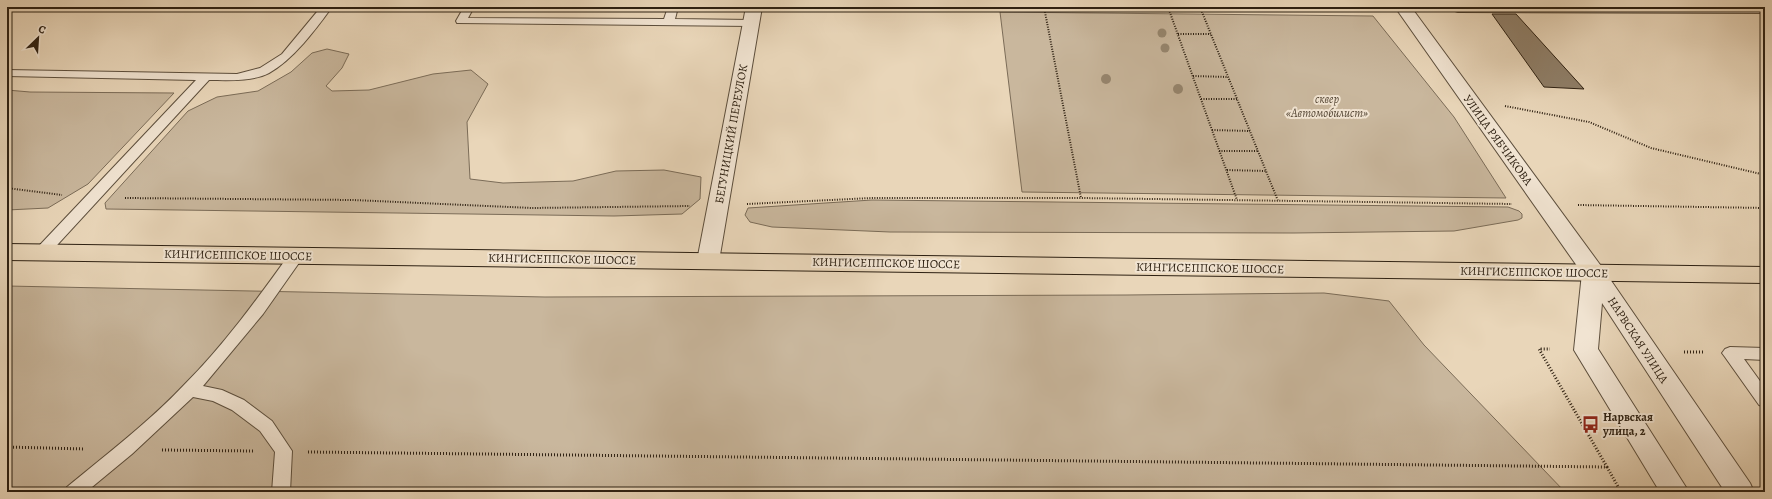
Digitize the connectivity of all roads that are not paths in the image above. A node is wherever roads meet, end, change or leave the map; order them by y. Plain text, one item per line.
1 (327, 7) edge
2 (469, 7) edge
3 (673, 7) edge
4 (1403, 7) edge
5 (1458, 7) edge
6 (1765, 8) edge
7 (753, 15) edge
8 (669, 22) junction
9 (7, 73) edge
10 (204, 77) junction
11 (7, 252) edge
12 (42, 252) junction
13 (296, 256) junction
14 (708, 261) junction
15 (1593, 272) junction
16 (1765, 275) edge
17 (1765, 354) edge
18 (190, 390) junction
19 (1765, 400) edge
20 (73, 492) edge
21 (281, 492) edge
22 (1675, 492) edge
23 (1740, 492) edge

1 - 10 lane
2 - 8 lane
3 - 8 lane
4 - 15 street, УЛИЦА РЯБЧИКОВА
5 - 6 street
7 - 8 lane
7 - 14 street, БЕГУНИЦКИЙ ПЕРЕУЛОК
9 - 10 lane
10 - 12 lane
11 - 12 main road, КИНГИСЕППСКОЕ ШОССЕ
12 - 13 main road, КИНГИСЕППСКОЕ ШОССЕ
13 - 14 main road, КИНГИСЕППСКОЕ ШОССЕ
13 - 18 lane
14 - 15 main road, КИНГИСЕППСКОЕ ШОССЕ
15 - 16 main road, КИНГИСЕППСКОЕ ШОССЕ
15 - 22 street, НАРВСКАЯ УЛИЦА
15 - 23 street, НАРВСКАЯ УЛИЦА
17 - 19 lane
18 - 20 lane
18 - 21 lane

